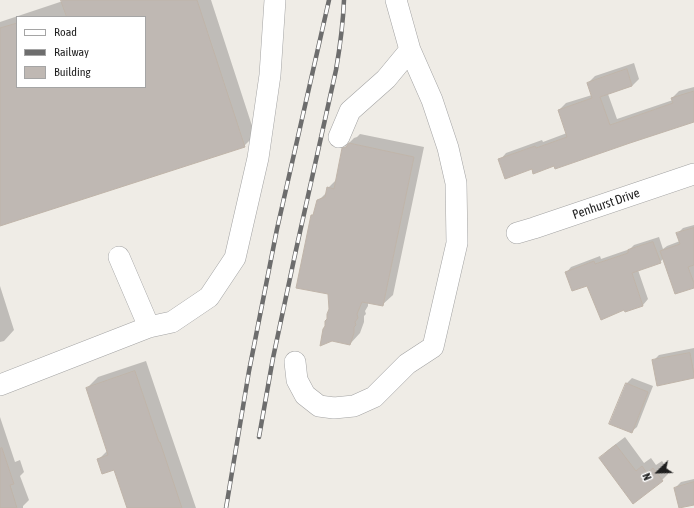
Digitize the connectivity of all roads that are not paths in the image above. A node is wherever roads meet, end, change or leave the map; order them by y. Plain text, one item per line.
1 (274, 0) edge
2 (396, 0) edge
3 (410, 50) junction
4 (339, 137) dead end
5 (694, 174) edge
6 (517, 233) dead end
7 (119, 257) dead end
8 (148, 327) junction
9 (295, 362) dead end
10 (0, 385) edge

1 - 8 street
2 - 3 street
3 - 4 street
3 - 9 street
5 - 6 street, Penhurst Drive
7 - 8 street
8 - 10 street

